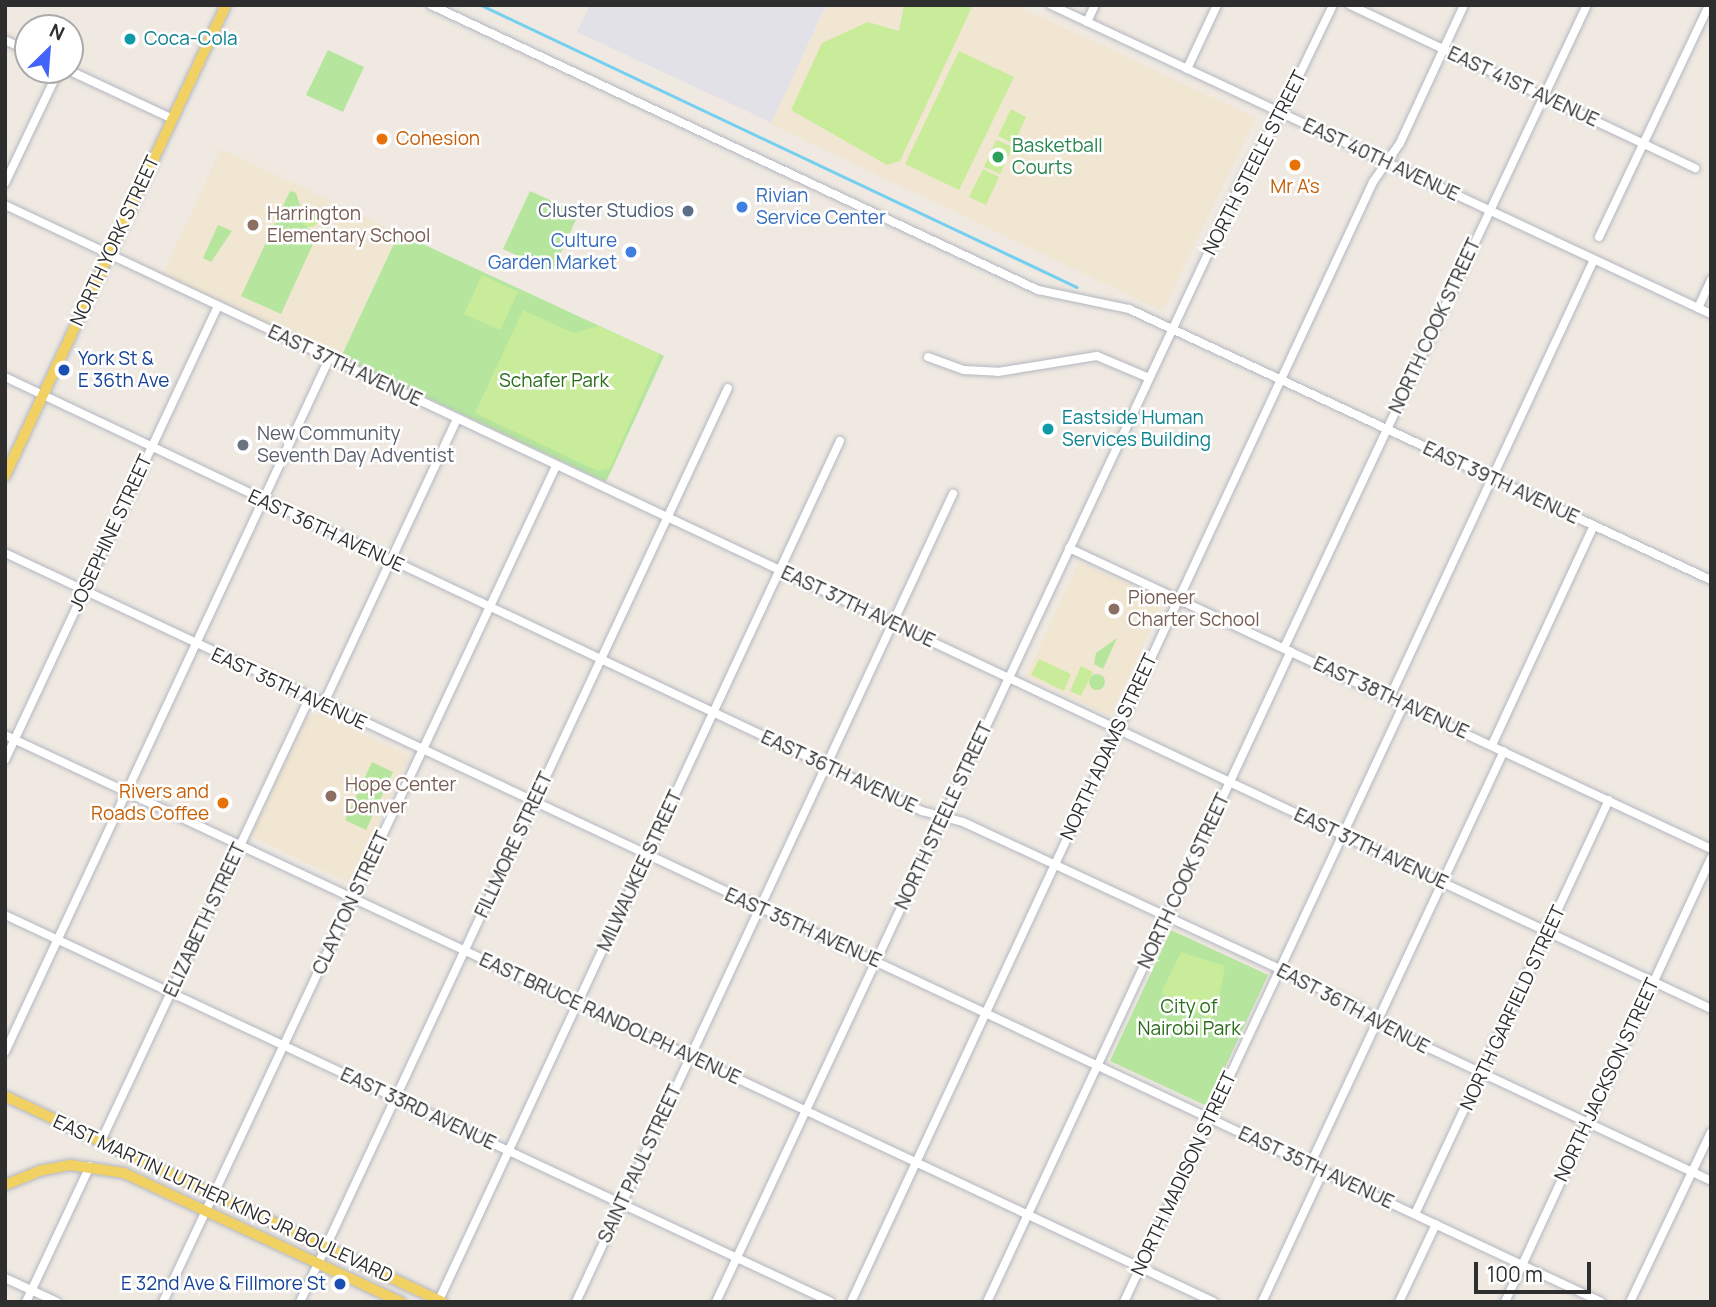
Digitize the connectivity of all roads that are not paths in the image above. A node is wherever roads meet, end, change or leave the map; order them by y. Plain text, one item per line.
1 (226, 5) edge
2 (431, 5) edge
3 (1051, 5) edge
4 (1094, 5) edge
5 (1217, 5) edge
6 (1333, 5) edge
7 (1350, 5) edge
8 (1464, 5) edge
9 (1587, 5) edge
10 (1709, 5) edge
11 (1087, 22) junction
12 (1443, 49) junction
13 (1187, 69) junction
14 (84, 77) edge
15 (52, 84) edge
16 (1545, 97) junction
17 (1281, 113) junction
18 (173, 119) junction
19 (1643, 143) junction
20 (1387, 162) junction
21 (1695, 168) dead end
22 (5, 183) edge
23 (5, 205) edge
24 (1489, 212) junction
25 (1598, 237) dead end
26 (109, 254) junction
27 (1594, 260) junction
28 (1711, 280) edge
29 (218, 306) junction
30 (1698, 308) junction
31 (1711, 314) edge
32 (1174, 325) junction
33 (928, 358) dead end
34 (329, 359) junction
35 (5, 377) edge
36 (1149, 378) junction
37 (1280, 380) junction
38 (728, 388) dead end
39 (43, 395) junction
40 (457, 419) junction
41 (1386, 430) junction
42 (841, 441) dead end
43 (151, 448) junction
44 (556, 466) junction
45 (5, 476) edge
46 (1492, 480) junction
47 (953, 495) dead end
48 (262, 501) junction
49 (666, 518) junction
50 (1594, 525) junction
51 (1069, 548) junction
52 (5, 552) edge
53 (390, 561) junction
54 (780, 571) junction
55 (1711, 580) edge
56 (84, 591) junction
57 (1178, 599) junction
58 (490, 607) junction
59 (892, 624) junction
60 (195, 645) junction
61 (1287, 650) junction
62 (600, 660) junction
63 (1009, 678) junction
64 (1390, 697) junction
65 (309, 698) junction
66 (1404, 704) junction
67 (323, 705) junction
68 (713, 713) junction
69 (1118, 729) junction
70 (5, 735) edge
71 (15, 740) junction
72 (1492, 745) junction
73 (1504, 751) junction
74 (422, 752) junction
75 (5, 760) edge
76 (826, 766) junction
77 (1230, 782) junction
78 (127, 792) junction
79 (1609, 800) junction
80 (532, 803) junction
81 (944, 818) junction
82 (1342, 836) junction
83 (240, 845) junction
84 (1711, 849) edge
85 (646, 857) junction
86 (1711, 859) edge
87 (1054, 865) junction
88 (1443, 883) junction
89 (353, 898) junction
90 (759, 909) junction
91 (5, 915) edge
92 (1167, 917) junction
93 (1549, 932) junction
94 (58, 940) junction
95 (465, 951) junction
96 (874, 963) junction
97 (1279, 969) junction
98 (1654, 982) junction
99 (171, 993) junction
100 (578, 1004) junction
101 (1711, 1009) edge
102 (986, 1012) junction
103 (1378, 1020) junction
104 (284, 1045) junction
105 (5, 1052) edge
106 (690, 1056) junction
107 (1098, 1065) junction
108 (1481, 1074) junction
109 (5, 1096) edge
110 (396, 1098) junction
111 (805, 1110) junction
112 (1210, 1118) junction
113 (1587, 1123) junction
114 (1711, 1132) edge
115 (101, 1141) junction
116 (509, 1151) junction
117 (915, 1162) junction
118 (1310, 1165) junction
119 (90, 1166) junction
120 (1323, 1171) junction
121 (1691, 1172) junction
122 (1711, 1181) edge
123 (5, 1185) edge
124 (214, 1194) junction
125 (621, 1203) junction
126 (206, 1210) junction
127 (1028, 1214) junction
128 (1415, 1214) junction
129 (1436, 1224) junction
130 (326, 1248) junction
131 (737, 1258) junction
132 (319, 1263) junction
133 (1522, 1265) junction
134 (1140, 1267) junction
135 (5, 1278) edge
136 (32, 1290) junction
137 (440, 1301) edge
138 (26, 1302) edge
139 (57, 1302) edge
140 (163, 1302) edge
141 (300, 1302) edge
142 (401, 1302) edge
143 (576, 1302) edge
144 (716, 1302) edge
145 (831, 1302) edge
146 (851, 1302) edge
147 (987, 1302) edge
148 (1124, 1302) edge
149 (1214, 1302) edge
150 (1262, 1302) edge
151 (1399, 1302) edge
152 (1505, 1302) edge
153 (1601, 1302) edge
154 (1630, 1302) edge

1 - 18 main road, NORTH YORK STREET
2 - 32 street, EAST 39TH AVENUE
3 - 11 street, EAST 40TH AVENUE
4 - 11 street
5 - 13 street
6 - 17 street, NORTH STEELE STREET
7 - 12 street, EAST 41ST AVENUE
8 - 12 street, NORTH ADAMS STREET
9 - 16 street, NORTH COOK STREET
10 - 19 street
11 - 13 street, EAST 40TH AVENUE
12 - 16 street, EAST 41ST AVENUE
12 - 20 street, NORTH ADAMS STREET
13 - 17 street, EAST 40TH AVENUE
14 - 18 street
15 - 22 street
16 - 19 street, EAST 41ST AVENUE
16 - 24 street, NORTH COOK STREET
17 - 20 street, EAST 40TH AVENUE
17 - 32 street, NORTH STEELE STREET
18 - 26 main road, NORTH YORK STREET
19 - 21 street, EAST 41ST AVENUE
19 - 25 street
20 - 24 street, EAST 40TH AVENUE
20 - 37 street, NORTH ADAMS STREET
23 - 26 street, EAST 37TH AVENUE
24 - 27 street, EAST 40TH AVENUE
24 - 41 street, NORTH COOK STREET
26 - 29 street, EAST 37TH AVENUE
26 - 39 main road, NORTH YORK STREET
27 - 30 street, EAST 40TH AVENUE
27 - 46 street
28 - 30 street
29 - 34 street, EAST 37TH AVENUE
29 - 43 street, JOSEPHINE STREET
30 - 31 street, EAST 40TH AVENUE
32 - 36 street, NORTH STEELE STREET
32 - 37 street, EAST 39TH AVENUE
33 - 36 street
34 - 40 street, EAST 37TH AVENUE
34 - 48 street
35 - 39 street, EAST 36TH AVENUE
36 - 51 street, NORTH STEELE STREET
37 - 41 street, EAST 39TH AVENUE
37 - 57 street, NORTH ADAMS STREET
38 - 49 street, FILLMORE STREET
39 - 43 street, EAST 36TH AVENUE
39 - 45 main road, NORTH YORK STREET
40 - 44 street, EAST 37TH AVENUE
40 - 53 street
41 - 46 street, EAST 39TH AVENUE
41 - 61 street, NORTH COOK STREET
42 - 54 street, MILWAUKEE STREET
43 - 48 street, EAST 36TH AVENUE
43 - 56 street, JOSEPHINE STREET
44 - 49 street, EAST 37TH AVENUE
44 - 58 street, CLAYTON STREET
46 - 50 street, EAST 39TH AVENUE
46 - 64 street
47 - 59 street, SAINT PAUL STREET
48 - 53 street, EAST 36TH AVENUE
48 - 60 street
49 - 54 street, EAST 37TH AVENUE
49 - 62 street, FILLMORE STREET
50 - 55 street, EAST 39TH AVENUE
50 - 72 street
51 - 57 street, EAST 38TH AVENUE
51 - 63 street, NORTH STEELE STREET
52 - 56 street, EAST 35TH AVENUE
53 - 58 street, EAST 36TH AVENUE
53 - 67 street
54 - 59 street, EAST 37TH AVENUE
54 - 68 street, MILWAUKEE STREET
56 - 60 street, EAST 35TH AVENUE
56 - 71 street, JOSEPHINE STREET
57 - 61 street, EAST 38TH AVENUE
57 - 69 street, NORTH ADAMS STREET
58 - 62 street, EAST 36TH AVENUE
58 - 74 street, CLAYTON STREET
59 - 63 street, EAST 37TH AVENUE
59 - 76 street, SAINT PAUL STREET
60 - 65 street, EAST 35TH AVENUE
60 - 78 street
61 - 64 street, EAST 38TH AVENUE
61 - 77 street, NORTH COOK STREET
62 - 68 street, EAST 36TH AVENUE
62 - 80 street, FILLMORE STREET
63 - 69 street, EAST 37TH AVENUE
63 - 81 street, NORTH STEELE STREET
64 - 66 street, EAST 38TH AVENUE
65 - 67 street, EAST 35TH AVENUE
65 - 83 street, ELIZABETH STREET
66 - 72 street, EAST 38TH AVENUE
66 - 82 street, NORTH MADISON STREET
67 - 74 street, EAST 35TH AVENUE
68 - 76 street, EAST 36TH AVENUE
68 - 85 street, MILWAUKEE STREET
69 - 77 street, EAST 37TH AVENUE
69 - 87 street, NORTH ADAMS STREET
70 - 71 street, EAST BRUCE RANDOLPH AVENUE
71 - 75 street, JOSEPHINE STREET
71 - 78 street, EAST BRUCE RANDOLPH AVENUE
72 - 73 street, EAST 38TH AVENUE
73 - 79 street, EAST 38TH AVENUE
73 - 88 street
74 - 80 street, EAST 35TH AVENUE
74 - 89 street, CLAYTON STREET
76 - 81 street, EAST 36TH AVENUE
76 - 90 street, SAINT PAUL STREET
77 - 82 street, EAST 37TH AVENUE
77 - 92 street, NORTH COOK STREET
78 - 83 street, EAST BRUCE RANDOLPH AVENUE
78 - 94 street
79 - 84 street, EAST 38TH AVENUE
79 - 93 street, NORTH GARFIELD STREET
80 - 85 street, EAST 35TH AVENUE
80 - 95 street, FILLMORE STREET
81 - 87 street, EAST 36TH AVENUE
81 - 96 street, NORTH STEELE STREET
82 - 88 street, EAST 37TH AVENUE
82 - 97 street, NORTH MADISON STREET
83 - 89 street, EAST BRUCE RANDOLPH AVENUE
83 - 99 street, ELIZABETH STREET
85 - 90 street, EAST 35TH AVENUE
85 - 100 street, MILWAUKEE STREET
86 - 98 street, NORTH JACKSON STREET
87 - 92 street, EAST 36TH AVENUE
87 - 102 street, NORTH ADAMS STREET
88 - 93 street, EAST 37TH AVENUE
88 - 103 street
89 - 95 street, EAST BRUCE RANDOLPH AVENUE
89 - 104 street, CLAYTON STREET
90 - 96 street, EAST 35TH AVENUE
90 - 106 street, SAINT PAUL STREET
91 - 94 street, EAST 33RD AVENUE
92 - 97 street, EAST 36TH AVENUE
92 - 107 street, NORTH COOK STREET
93 - 98 street, EAST 37TH AVENUE
93 - 108 street, NORTH GARFIELD STREET
94 - 99 street, EAST 33RD AVENUE
94 - 105 street
95 - 100 street, EAST BRUCE RANDOLPH AVENUE
95 - 110 street, FILLMORE STREET
96 - 102 street, EAST 35TH AVENUE
96 - 111 street, NORTH STEELE STREET
97 - 103 street, EAST 36TH AVENUE
97 - 112 street, NORTH MADISON STREET
98 - 101 street, EAST 37TH AVENUE
98 - 113 street, NORTH JACKSON STREET
99 - 104 street, EAST 33RD AVENUE
99 - 115 street, ELIZABETH STREET
100 - 106 street, EAST BRUCE RANDOLPH AVENUE
100 - 116 street, MILWAUKEE STREET
102 - 107 street, EAST 35TH AVENUE
102 - 117 street, NORTH ADAMS STREET
103 - 108 street, EAST 36TH AVENUE
103 - 118 street
104 - 110 street, EAST 33RD AVENUE
104 - 124 street, CLAYTON STREET
106 - 111 street, EAST BRUCE RANDOLPH AVENUE
106 - 125 street, SAINT PAUL STREET
107 - 112 street, EAST 35TH AVENUE
107 - 127 street, NORTH COOK STREET
108 - 113 street, EAST 36TH AVENUE
108 - 128 street, NORTH GARFIELD STREET
109 - 115 main road, EAST MARTIN LUTHER KING JR BOULEVARD
110 - 116 street, EAST 33RD AVENUE
110 - 130 street, FILLMORE STREET
111 - 117 street, EAST BRUCE RANDOLPH AVENUE
111 - 131 street, NORTH STEELE STREET
112 - 118 street, EAST 35TH AVENUE
112 - 134 street, NORTH MADISON STREET
113 - 121 street, EAST 36TH AVENUE
113 - 133 street, NORTH JACKSON STREET
114 - 121 street
115 - 124 main road, EAST MARTIN LUTHER KING JR BOULEVARD
116 - 125 street, EAST 33RD AVENUE
116 - 137 street, MILWAUKEE STREET
117 - 127 street, EAST BRUCE RANDOLPH AVENUE
117 - 146 street, NORTH ADAMS STREET
118 - 120 street, EAST 35TH AVENUE
119 - 123 main road, EAST MARTIN LUTHER KING JR BOULEVARD
119 - 126 main road, EAST MARTIN LUTHER KING JR BOULEVARD
119 - 136 street
120 - 128 street, EAST 35TH AVENUE
120 - 150 street
121 - 122 street, EAST 36TH AVENUE
121 - 154 street
124 - 126 street, CLAYTON STREET
124 - 130 main road, EAST MARTIN LUTHER KING JR BOULEVARD
125 - 131 street, EAST 33RD AVENUE
125 - 143 street, SAINT PAUL STREET
126 - 132 main road, EAST MARTIN LUTHER KING JR BOULEVARD
126 - 140 street, CLAYTON STREET
127 - 134 street, EAST BRUCE RANDOLPH AVENUE
127 - 147 street, NORTH COOK STREET
128 - 129 street, EAST 35TH AVENUE
129 - 133 street, EAST 35TH AVENUE
129 - 151 street
130 - 132 street, FILLMORE STREET
130 - 137 main road, EAST MARTIN LUTHER KING JR BOULEVARD
131 - 144 street, NORTH STEELE STREET
131 - 145 street, EAST 33RD AVENUE
132 - 141 street, FILLMORE STREET
132 - 142 main road, EAST MARTIN LUTHER KING JR BOULEVARD
133 - 152 street, NORTH JACKSON STREET
133 - 153 street, EAST 35TH AVENUE
134 - 148 street, NORTH MADISON STREET
134 - 149 street, EAST BRUCE RANDOLPH AVENUE
135 - 136 street
136 - 138 street
136 - 139 street

